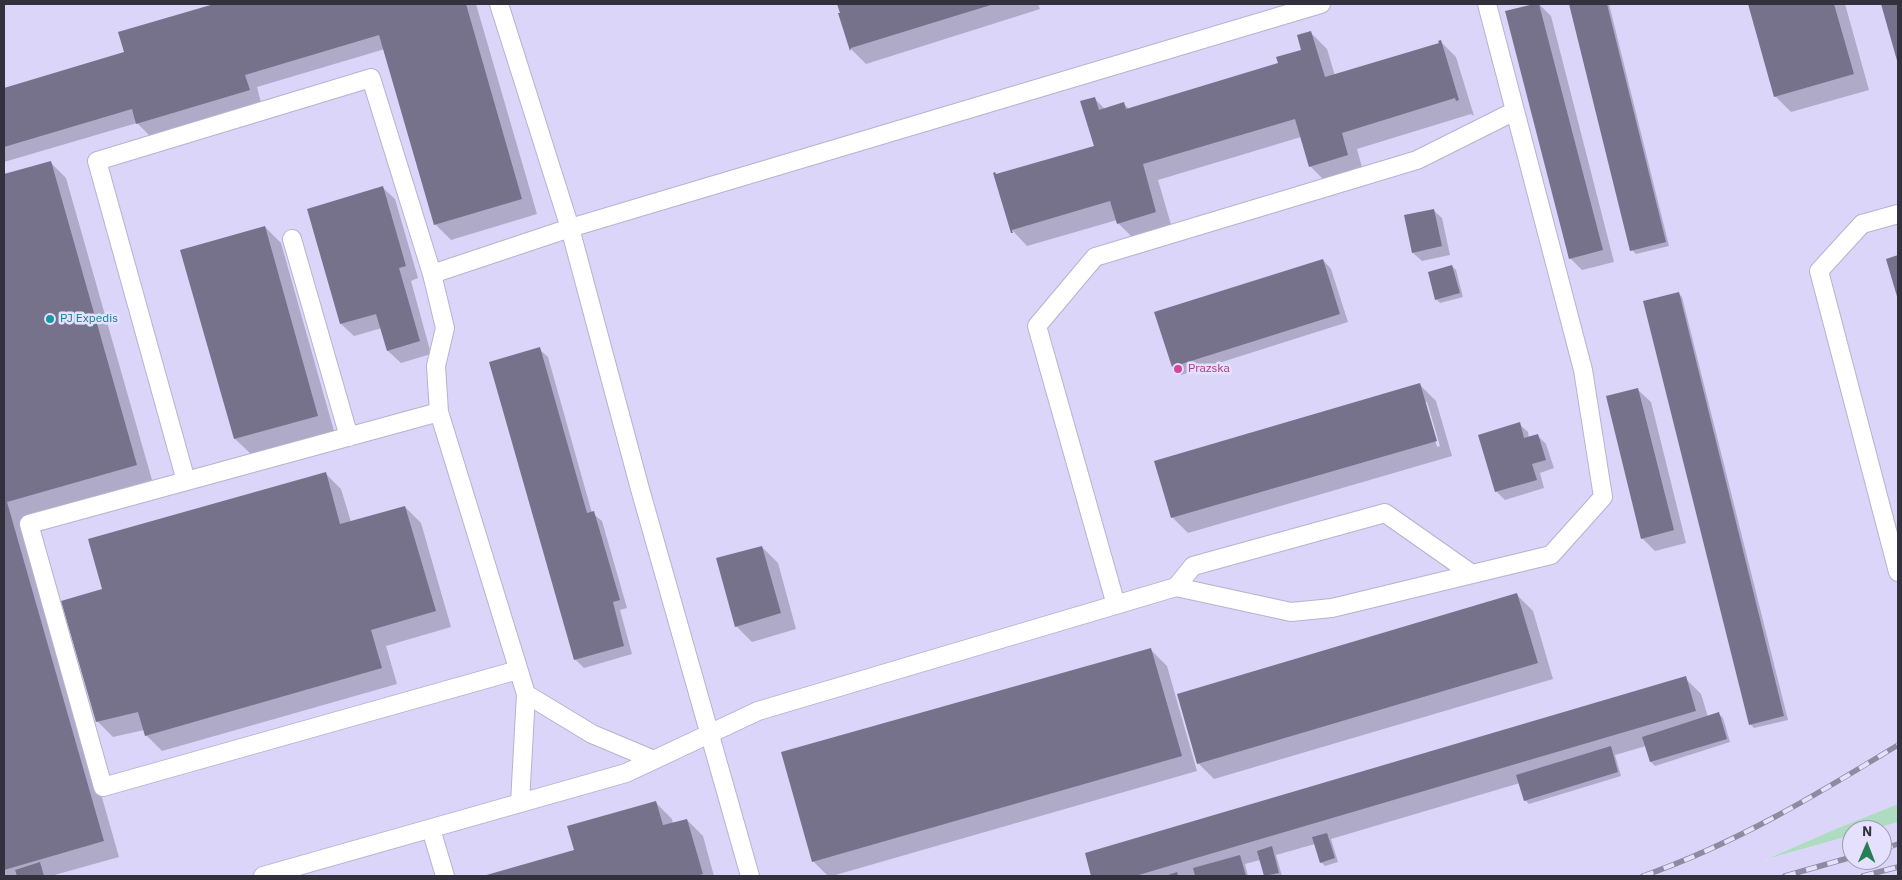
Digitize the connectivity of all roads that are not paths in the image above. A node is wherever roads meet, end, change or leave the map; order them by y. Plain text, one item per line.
1 (499, 4) edge
2 (1321, 4) edge
3 (1486, 4) edge
4 (1515, 111) junction
5 (1898, 214) edge
6 (570, 228) junction
7 (292, 239) dead end
8 (432, 274) junction
9 (439, 412) junction
10 (349, 437) junction
11 (186, 481) junction
12 (1898, 572) edge
13 (1472, 574) junction
14 (1176, 587) junction
15 (1116, 605) junction
16 (518, 670) junction
17 (526, 694) junction
18 (710, 734) junction
19 (654, 760) junction
20 (520, 803) junction
21 (431, 829) junction
22 (263, 876) edge
23 (445, 876) edge
24 (750, 876) edge

1 - 6 lane
2 - 6 lane
3 - 4 lane
4 - 13 lane
4 - 15 lane
5 - 12 lane
6 - 8 lane
6 - 18 lane
7 - 10 lane
8 - 9 lane
8 - 11 lane
9 - 10 lane
9 - 16 lane
10 - 11 lane
11 - 16 lane
13 - 14 lane
13 - 14 lane
14 - 15 lane
15 - 18 lane
16 - 17 lane
17 - 19 lane
17 - 20 lane
18 - 19 lane
18 - 24 lane
19 - 20 lane
20 - 21 lane
21 - 22 lane
21 - 23 lane

